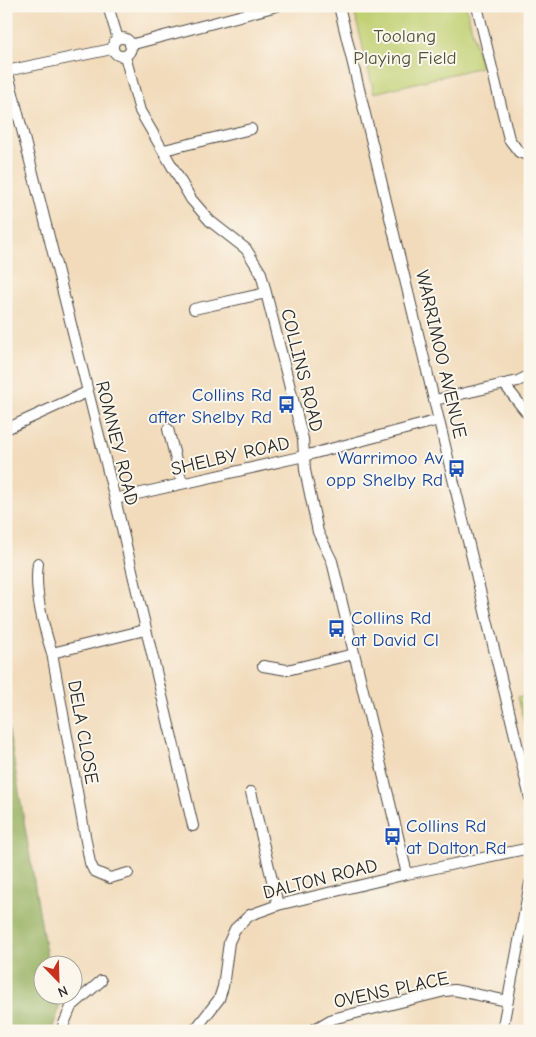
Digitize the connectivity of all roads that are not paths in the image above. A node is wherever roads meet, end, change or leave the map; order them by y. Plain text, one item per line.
1 (108, 6) edge
2 (277, 6) edge
3 (339, 6) edge
4 (477, 6) edge
5 (118, 39) junction
6 (130, 45) junction
7 (112, 49) junction
8 (125, 56) junction
9 (7, 70) edge
10 (250, 129) dead end
11 (164, 150) junction
12 (530, 156) edge
13 (266, 293) junction
14 (194, 309) dead end
15 (530, 375) edge
16 (504, 384) junction
17 (87, 392) junction
18 (435, 400) junction
19 (530, 417) edge
20 (439, 420) junction
21 (6, 429) edge
22 (168, 429) dead end
23 (304, 456) junction
24 (182, 483) junction
25 (115, 499) junction
26 (38, 563) dead end
27 (145, 630) junction
28 (52, 653) junction
29 (354, 654) junction
30 (263, 666) dead end
31 (251, 792) dead end
32 (530, 798) edge
33 (192, 826) dead end
34 (530, 848) edge
35 (128, 873) dead end
36 (407, 874) junction
37 (530, 883) edge
38 (278, 905) junction
39 (101, 981) dead end
40 (508, 1001) junction
41 (312, 1030) edge
42 (61, 1031) edge
43 (194, 1031) edge
44 (502, 1031) edge

1 - 5 street
2 - 6 street
3 - 18 street, WARRIMOO AVENUE
4 - 12 street
5 - 6 street
5 - 7 street
6 - 8 street
7 - 8 street
7 - 9 street
8 - 11 street, COLLINS ROAD
9 - 17 street, ROMNEY ROAD
10 - 11 street
11 - 13 street, COLLINS ROAD
13 - 14 street
13 - 23 street, COLLINS ROAD
15 - 16 street
16 - 18 street
16 - 19 street
17 - 21 street
17 - 25 street, ROMNEY ROAD
18 - 20 street, WARRIMOO AVENUE
20 - 23 street, SHELBY ROAD
20 - 32 street, WARRIMOO AVENUE
22 - 24 street
23 - 24 street, SHELBY ROAD
23 - 29 street, COLLINS ROAD
24 - 25 street, SHELBY ROAD
25 - 27 street, ROMNEY ROAD
26 - 28 street, DELA CLOSE
27 - 28 street
27 - 33 street, ROMNEY ROAD
28 - 35 street, DELA CLOSE
29 - 30 street
29 - 36 street, COLLINS ROAD
31 - 38 street
34 - 36 street, DALTON ROAD
36 - 38 street, DALTON ROAD
37 - 40 street
38 - 43 street, DALTON ROAD
39 - 42 street
40 - 41 street, OVENS PLACE
40 - 44 street

